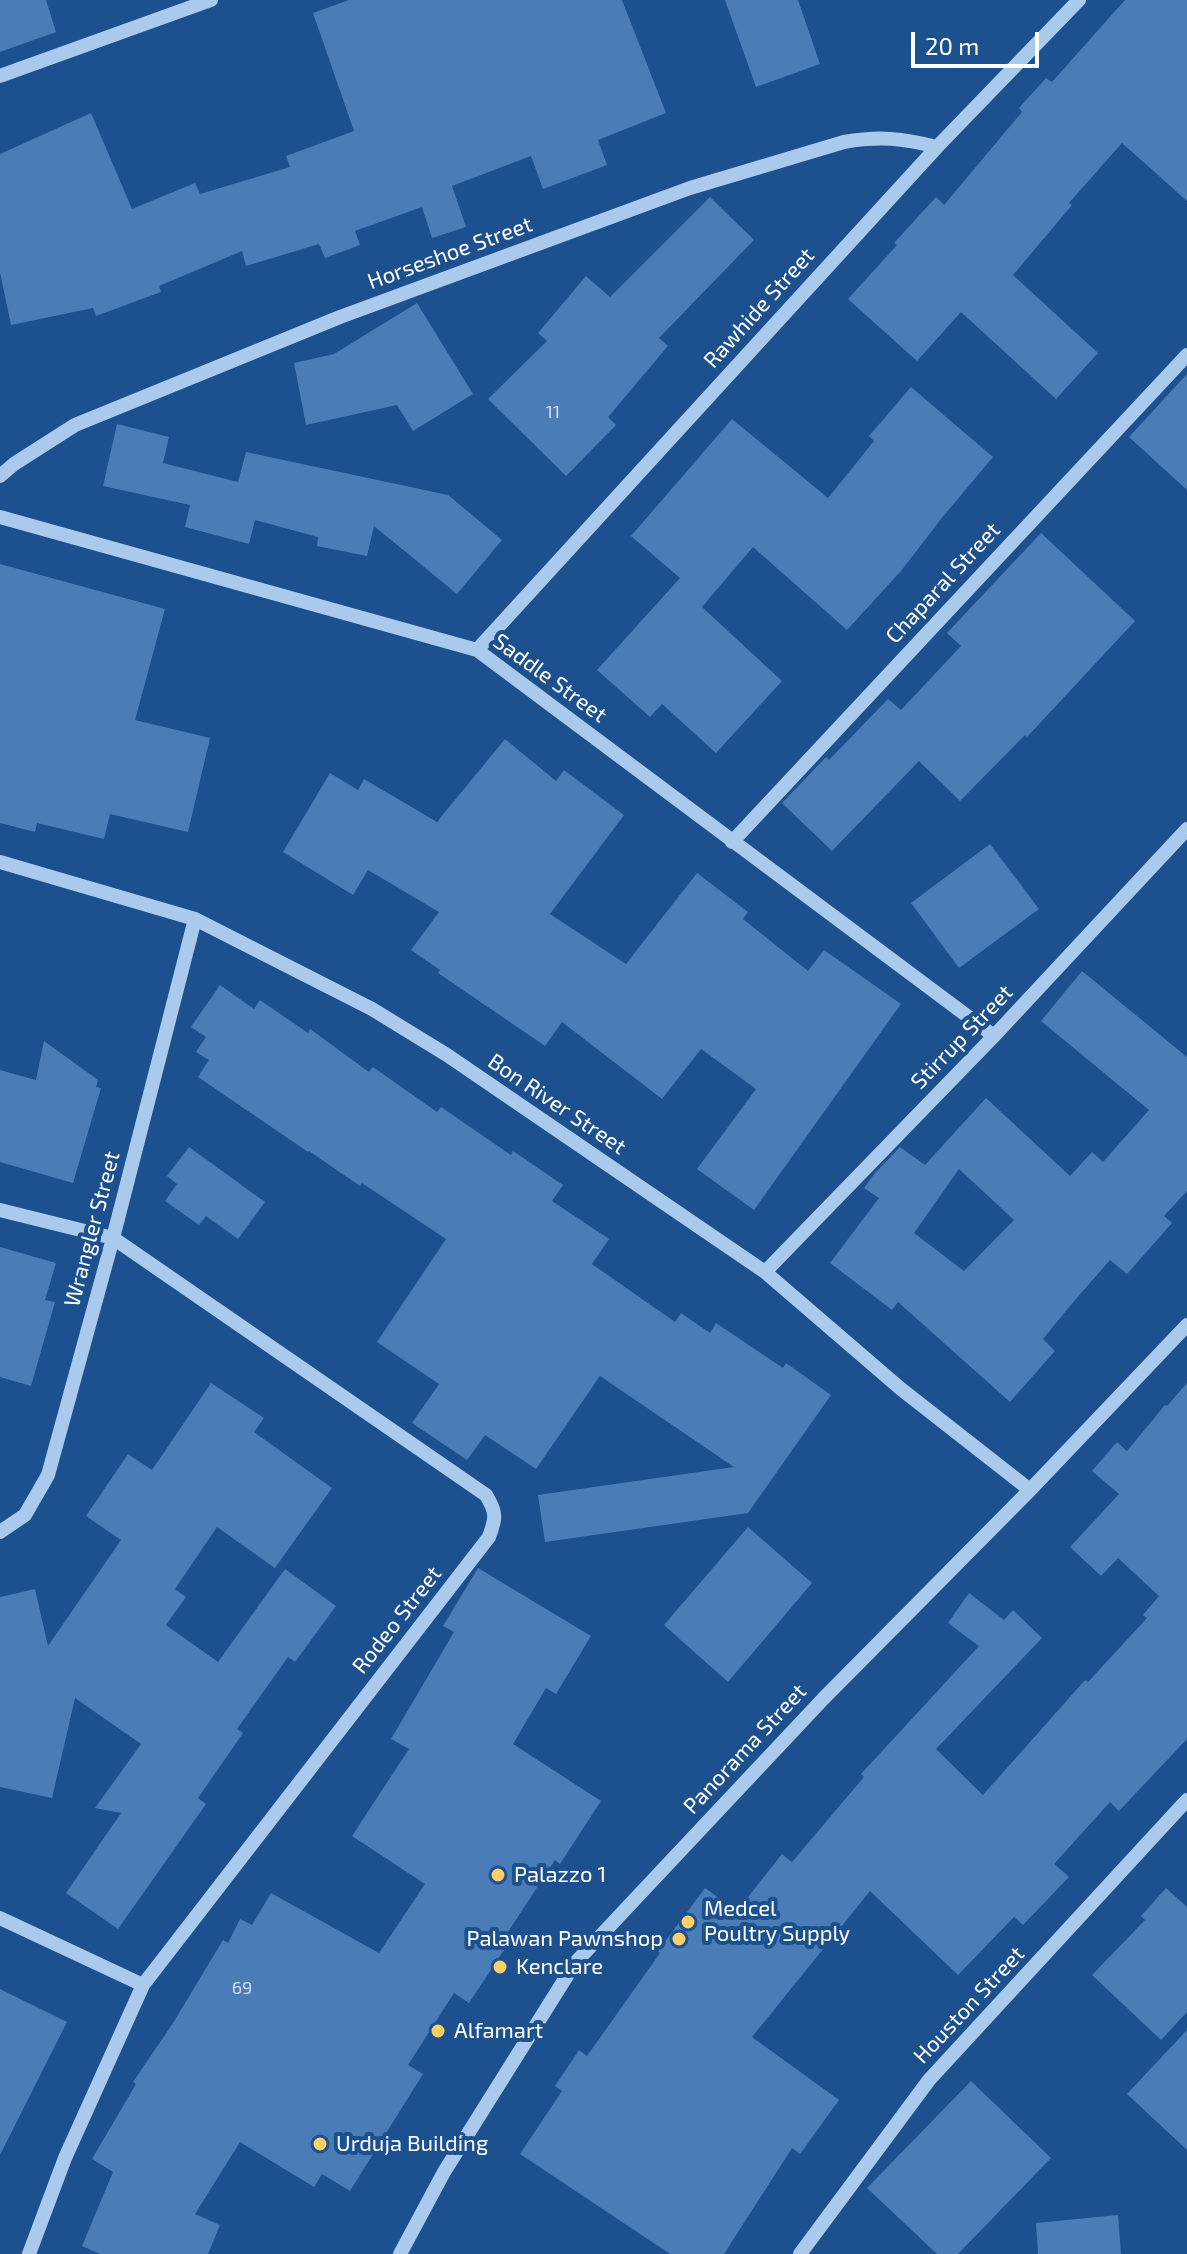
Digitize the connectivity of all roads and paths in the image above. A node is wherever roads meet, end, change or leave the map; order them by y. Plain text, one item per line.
1 (211, 0) edge
2 (1079, 0) edge
3 (0, 76) edge
4 (937, 147) junction
5 (1187, 355) edge
6 (0, 476) edge
7 (0, 517) edge
8 (477, 650) junction
9 (1187, 829) edge
10 (732, 842) junction
11 (0, 862) edge
12 (195, 919) junction
13 (994, 1036) junction
14 (0, 1210) edge
15 (113, 1238) junction
16 (765, 1272) junction
17 (1187, 1325) edge
18 (1030, 1490) junction
19 (0, 1532) edge
20 (1187, 1800) edge
21 (0, 1918) edge
22 (143, 1985) junction
23 (29, 2254) edge
24 (400, 2254) edge
25 (800, 2254) edge

1 - 3 street
2 - 4 street, Rawhide Street
4 - 6 street, Horseshoe Street
4 - 8 street, Rawhide Street
5 - 10 street, Chaparal Street
7 - 8 street, Saddle Street
8 - 10 street, Saddle Street
9 - 13 street, Stirrup Street
10 - 13 street, Saddle Street
11 - 12 street, Bon River Street
12 - 15 street, Wrangler Street
12 - 16 street, Bon River Street
13 - 16 street, Stirrup Street
14 - 15 street, Rodeo Street
15 - 19 street, Wrangler Street
15 - 22 street, Rodeo Street
16 - 18 street, Bon River Street
17 - 18 street, Panorama Street
18 - 24 street, Panorama Street
20 - 25 street, Houston Street
21 - 22 street
22 - 23 street, Rodeo Street

